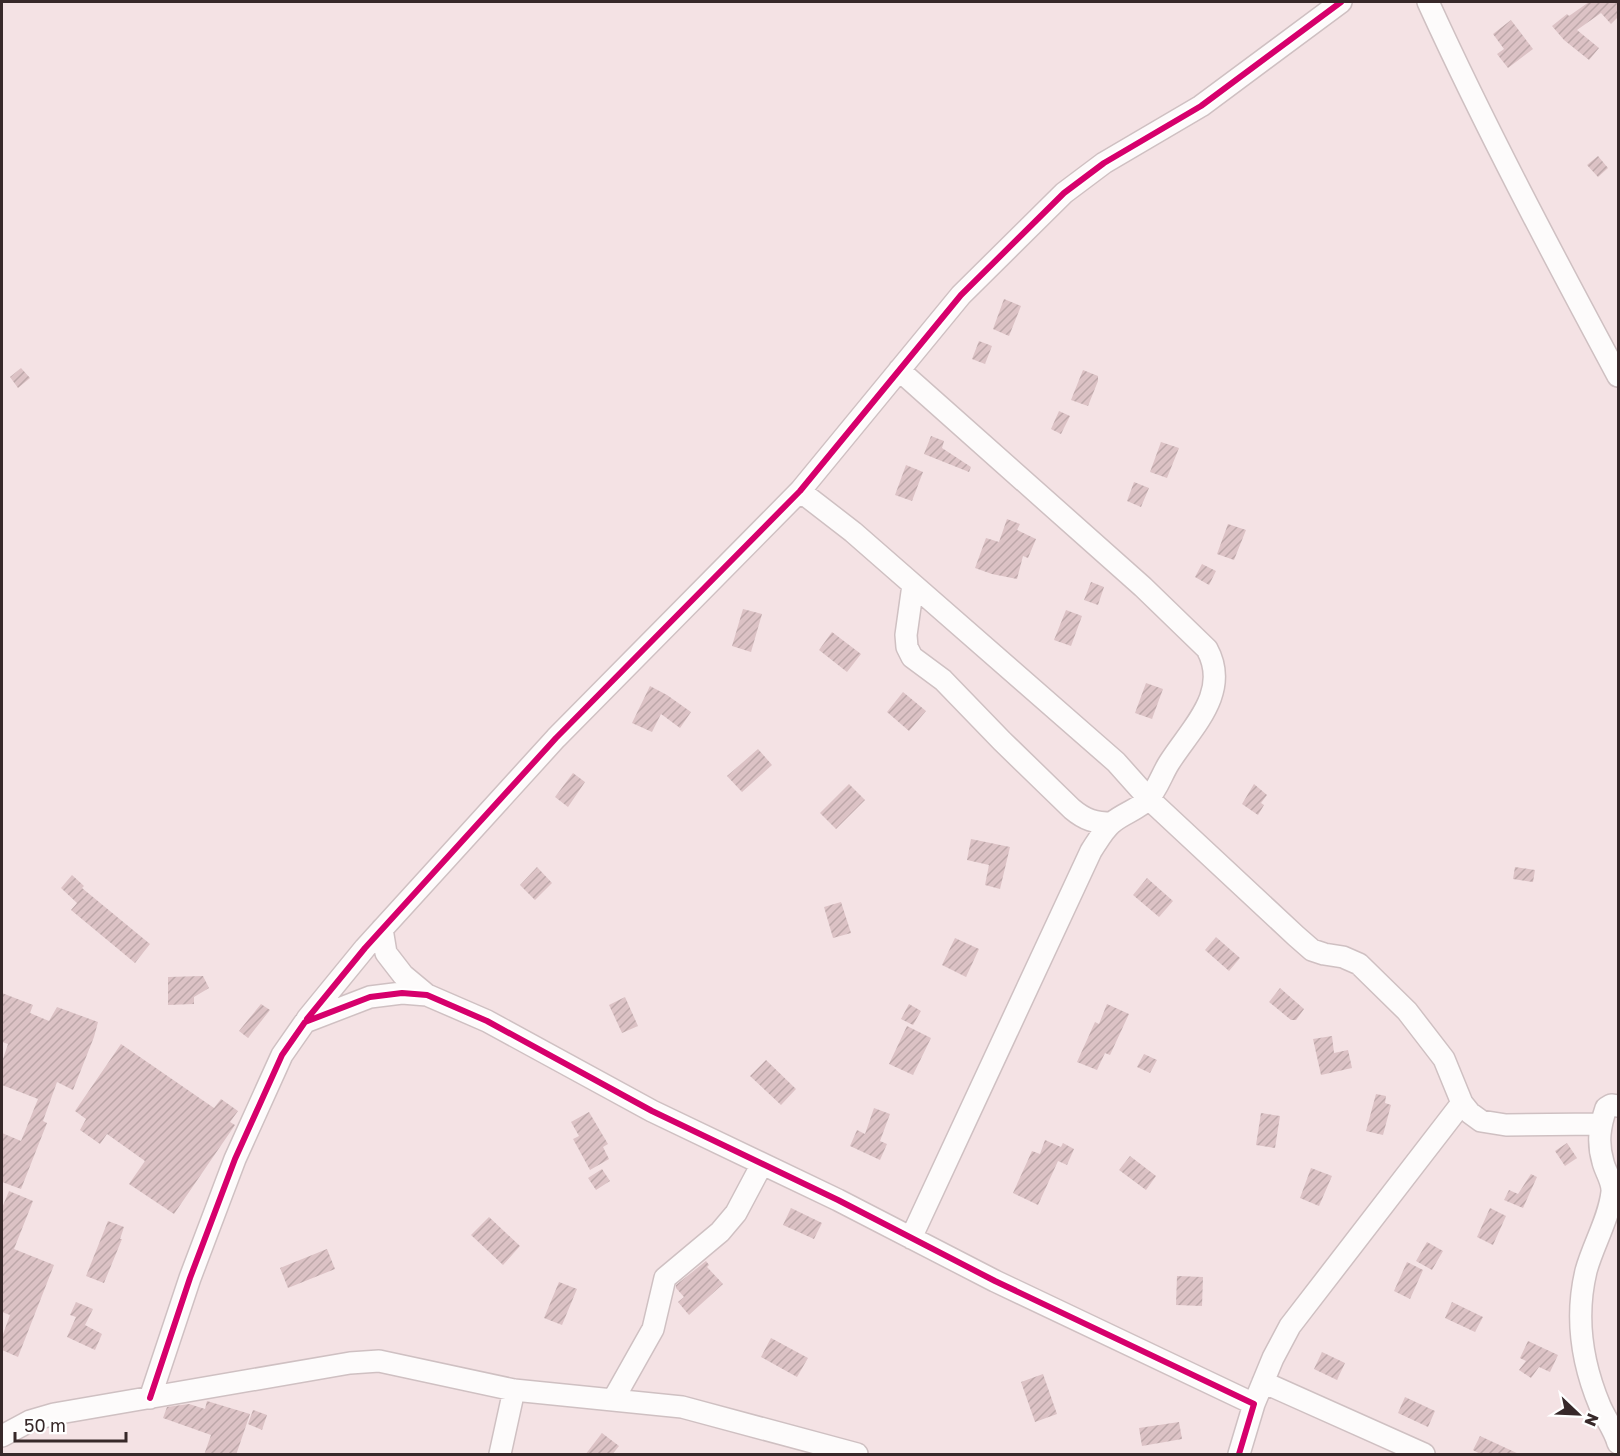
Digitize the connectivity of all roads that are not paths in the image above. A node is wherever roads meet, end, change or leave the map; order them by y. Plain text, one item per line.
1 (1341, 2) edge
2 (1428, 2) edge
3 (899, 370) junction
4 (1618, 376) edge
5 (800, 491) junction
6 (913, 585) junction
7 (1149, 799) junction
8 (1084, 818) junction
9 (1112, 823) junction
10 (1090, 851) junction
11 (382, 929) junction
12 (427, 995) junction
13 (305, 1022) junction
14 (1462, 1103) junction
15 (1618, 1106) edge
16 (1601, 1124) junction
17 (762, 1164) junction
18 (911, 1238) junction
19 (1263, 1382) junction
20 (514, 1390) junction
21 (150, 1398) junction
22 (613, 1400) junction
23 (1254, 1404) junction
24 (2, 1437) edge
25 (1618, 1443) edge
26 (500, 1455) edge
27 (857, 1455) edge
28 (1239, 1455) edge
29 (1424, 1455) edge

1 - 3 street
2 - 4 street
3 - 5 street
3 - 7 street
5 - 6 street
5 - 11 street
6 - 7 street
6 - 8 street
7 - 9 street
7 - 14 street
8 - 9 street
8 - 10 street
9 - 10 street
10 - 18 street
11 - 12 street
11 - 13 street
12 - 13 street
12 - 17 street
13 - 21 street
14 - 16 street
14 - 19 street
15 - 16 street
16 - 25 street
17 - 18 street
17 - 22 street
18 - 23 street
19 - 23 street
19 - 29 street
20 - 21 street
20 - 22 street
20 - 26 street
21 - 24 street
22 - 27 street
23 - 28 street

